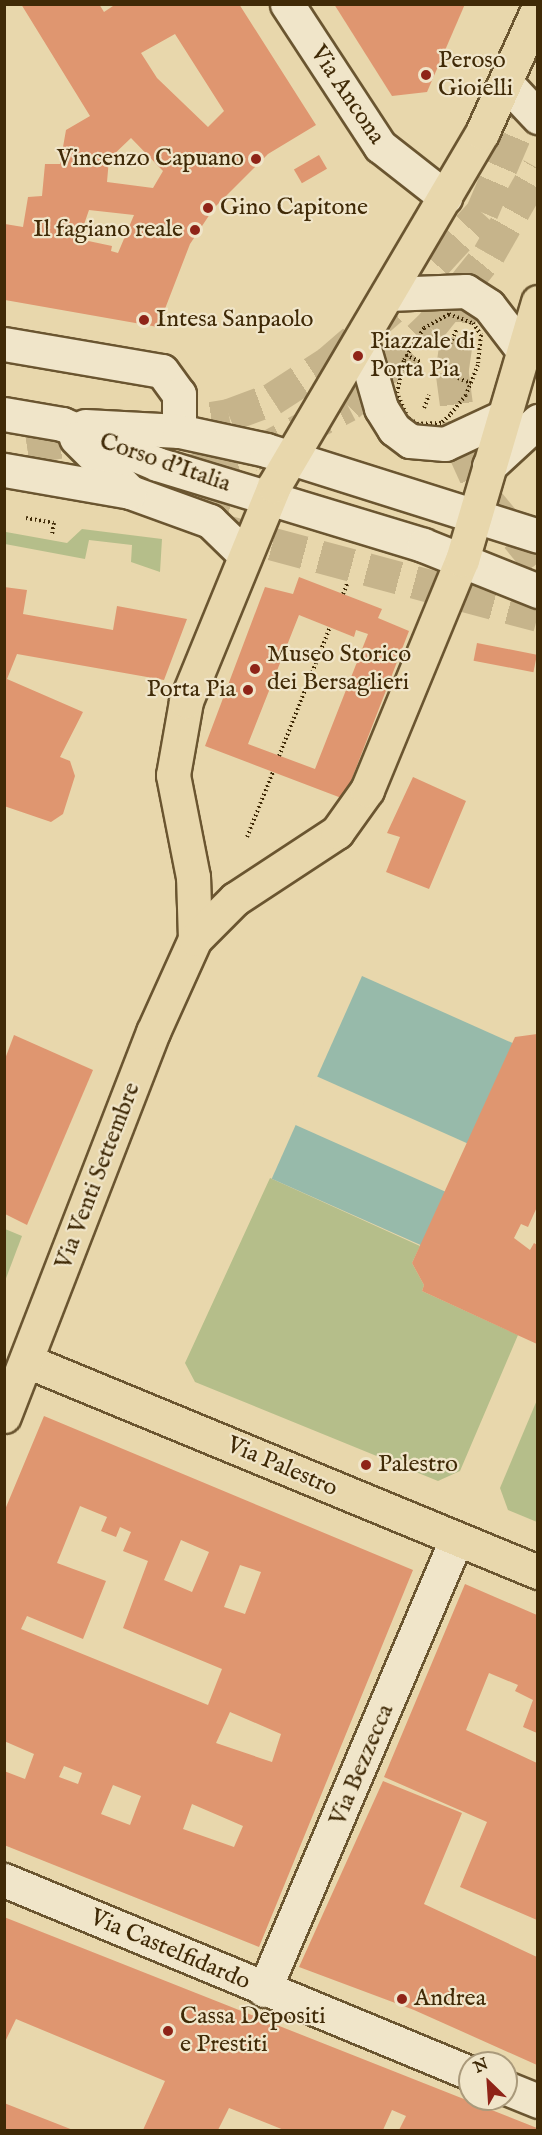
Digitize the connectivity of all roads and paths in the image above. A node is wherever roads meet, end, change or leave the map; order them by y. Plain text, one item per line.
1 (287, 4) edge
2 (537, 9) edge
3 (506, 83) junction
4 (537, 117) edge
5 (445, 197) junction
6 (388, 294) junction
7 (537, 302) edge
8 (362, 342) junction
9 (4, 344) edge
10 (522, 349) junction
11 (406, 355) junction
12 (421, 362) dead end
13 (458, 378) dead end
14 (471, 383) junction
15 (4, 414) edge
16 (503, 417) junction
17 (537, 421) edge
18 (62, 424) junction
19 (179, 431) junction
20 (537, 439) edge
21 (291, 456) junction
22 (489, 466) junction
23 (4, 470) edge
24 (130, 492) junction
25 (269, 496) junction
26 (477, 514) junction
27 (26, 518) dead end
28 (52, 534) dead end
29 (537, 536) edge
30 (245, 555) junction
31 (462, 560) junction
32 (347, 584) dead end
33 (537, 591) edge
34 (343, 594) dead end
35 (330, 627) dead end
36 (279, 756) dead end
37 (273, 772) dead end
38 (247, 837) dead end
39 (195, 939) junction
40 (27, 1361) junction
41 (4, 1416) edge
42 (456, 1539) junction
43 (537, 1572) edge
44 (4, 1880) edge
45 (264, 1990) junction
46 (458, 2068) edge
47 (518, 2093) edge
48 (537, 2101) edge

1 - 5 street, Via Ancona
2 - 3 main road
3 - 4 street
3 - 5 main road
5 - 6 main road
6 - 8 main road
6 - 10 street
7 - 10 main road
8 - 16 street
8 - 21 main road
9 - 19 street, Corso d'Italia
10 - 16 main road
11 - 12 path
11 - 14 path
11 - 14 path
13 - 14 path
15 - 18 street, Corso d'Italia
16 - 22 main road
17 - 22 street
18 - 19 street
18 - 24 street, Corso d'Italia
18 - 25 street, Corso d'Italia
19 - 21 street
20 - 22 street
21 - 25 main road
21 - 26 street
22 - 26 main road
23 - 24 street, Corso d'Italia
24 - 30 street, Corso d'Italia
25 - 30 main road
25 - 31 street
26 - 29 street
26 - 31 main road
27 - 28 path
30 - 39 main road, Via Venti Settembre
31 - 33 street
31 - 39 main road, Via Venti Settembre
32 - 34 path
35 - 36 path
37 - 38 path
39 - 40 main road, Via Venti Settembre
40 - 41 main road, Via Venti Settembre
40 - 42 main road, Via Palestro
42 - 43 main road, Via Palestro
42 - 45 street, Via Bezzecca
44 - 45 street, Via Castelfidardo
45 - 46 street, Via Castelfidardo
47 - 48 street

